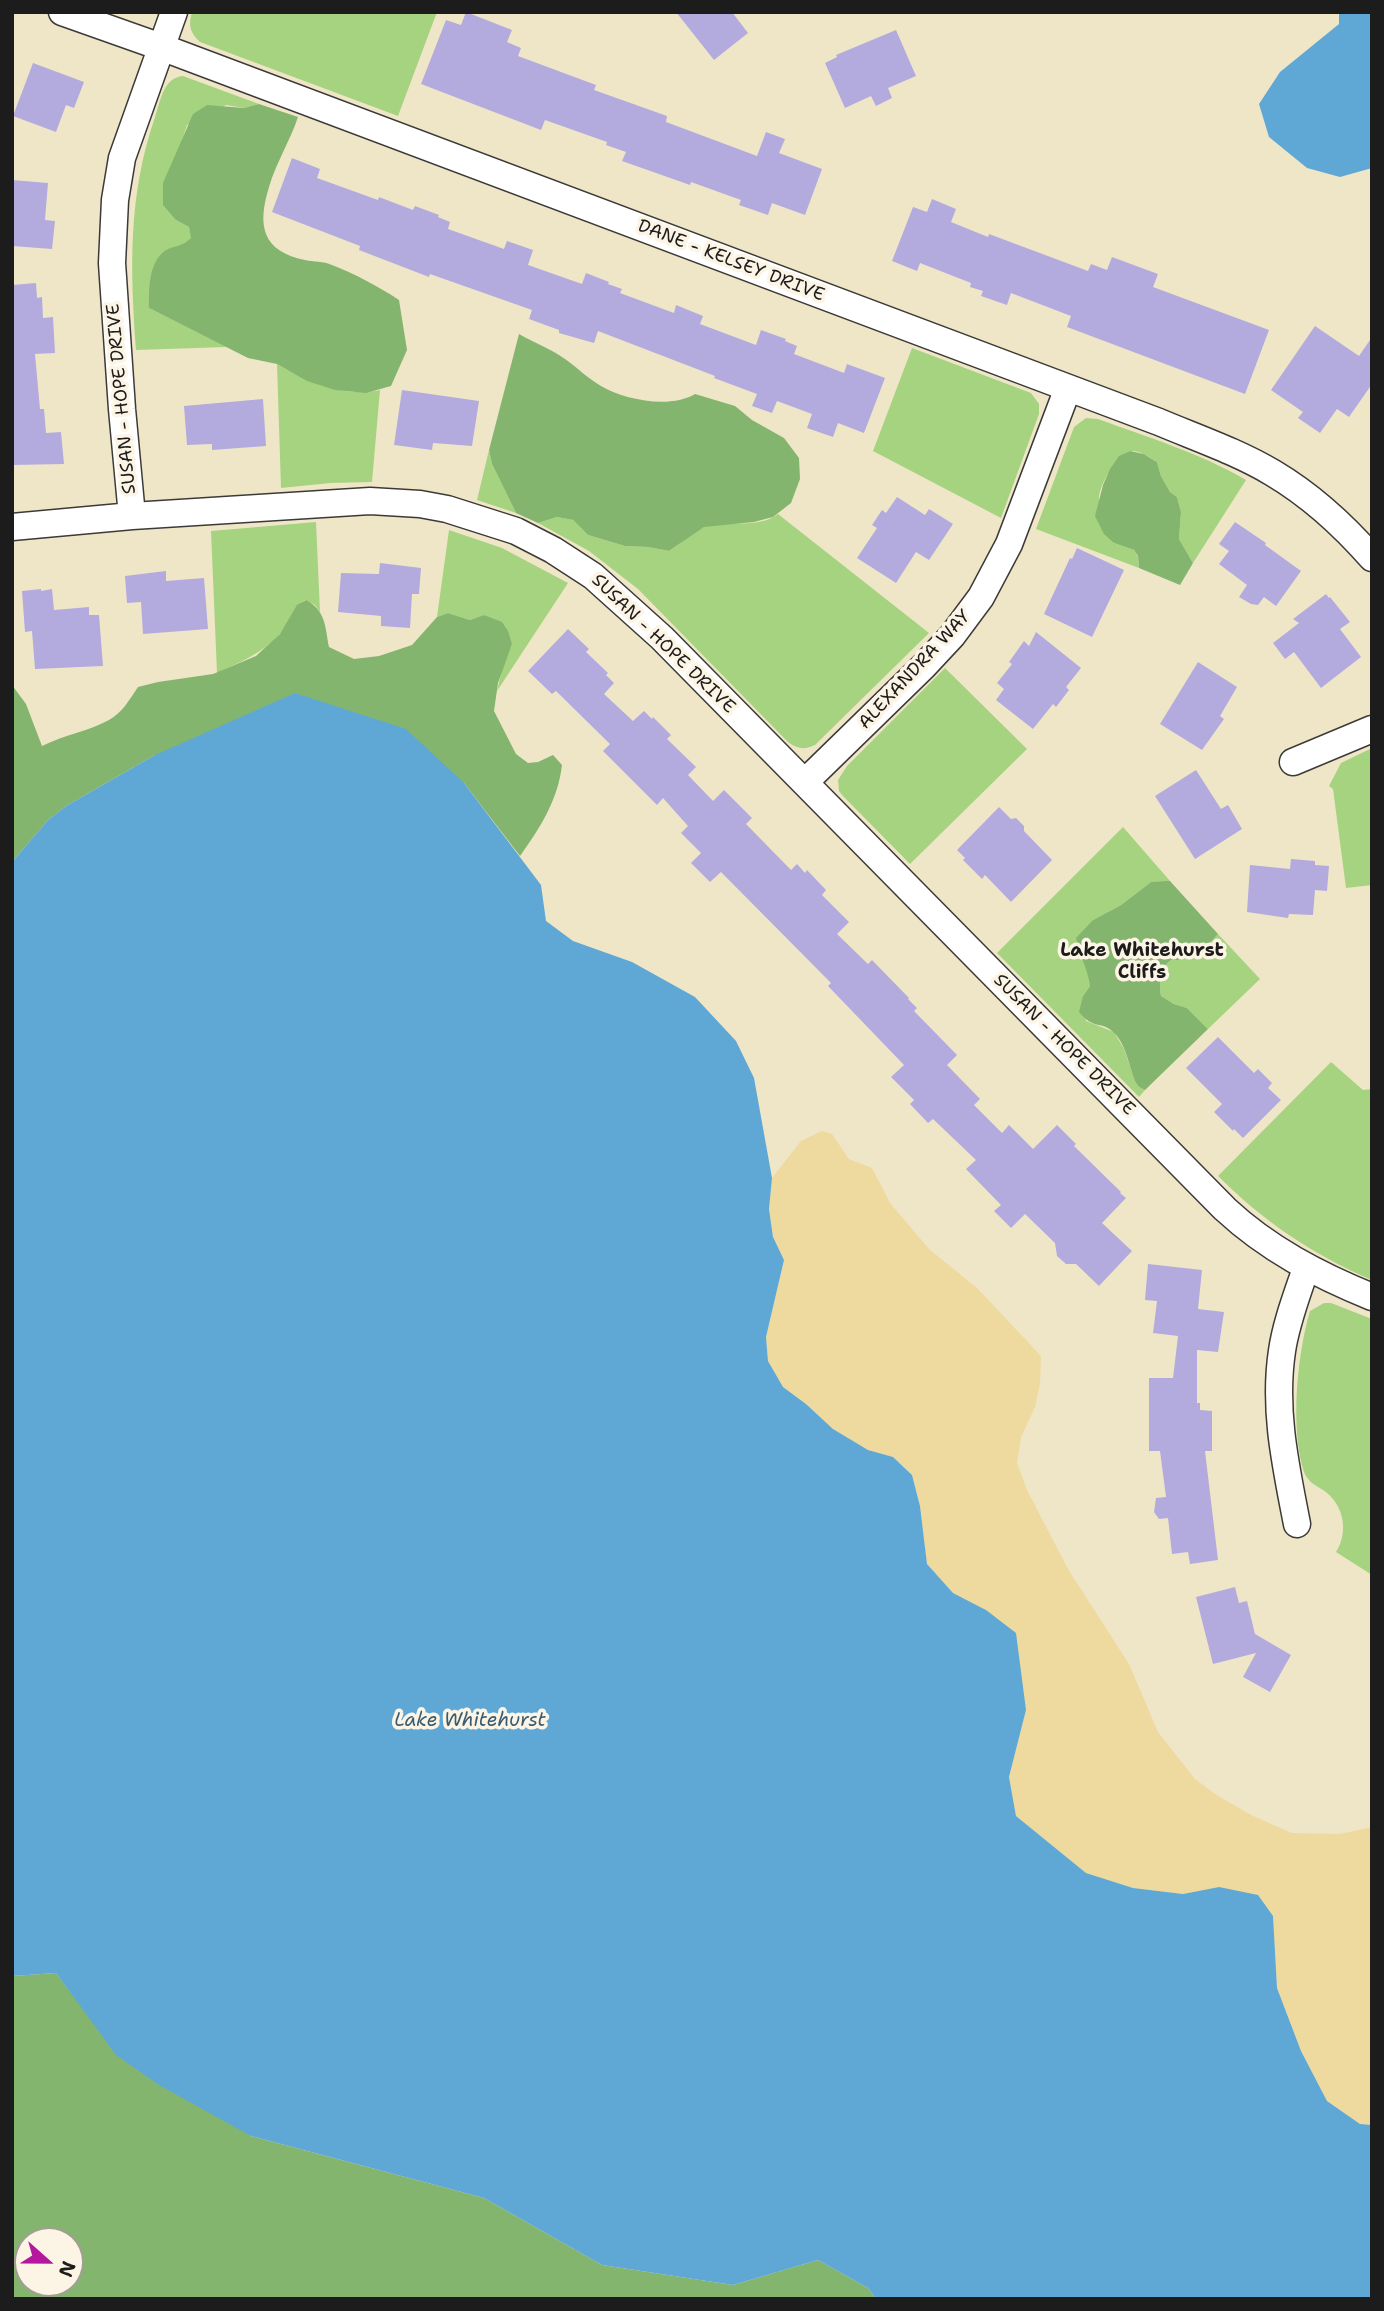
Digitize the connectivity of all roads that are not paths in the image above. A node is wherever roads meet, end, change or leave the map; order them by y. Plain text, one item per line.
1 (62, 12) edge
2 (174, 12) edge
3 (161, 47) junction
4 (1068, 388) junction
5 (132, 516) junction
6 (12, 527) edge
7 (1372, 558) edge
8 (1372, 729) edge
9 (1293, 762) dead end
10 (805, 782) junction
11 (1306, 1268) junction
12 (1372, 1297) edge
13 (1297, 1524) dead end

1 - 3 street, DANE - KELSEY DRIVE
2 - 3 street, SUSAN - HOPE DRIVE
3 - 4 street, DANE - KELSEY DRIVE
3 - 5 street, SUSAN - HOPE DRIVE
4 - 7 street, DANE - KELSEY DRIVE
4 - 10 street, ALEXANDRA WAY
5 - 6 street
5 - 10 street, SUSAN - HOPE DRIVE
8 - 9 street
10 - 11 street, SUSAN - HOPE DRIVE
11 - 12 street, SUSAN - HOPE DRIVE
11 - 13 street

